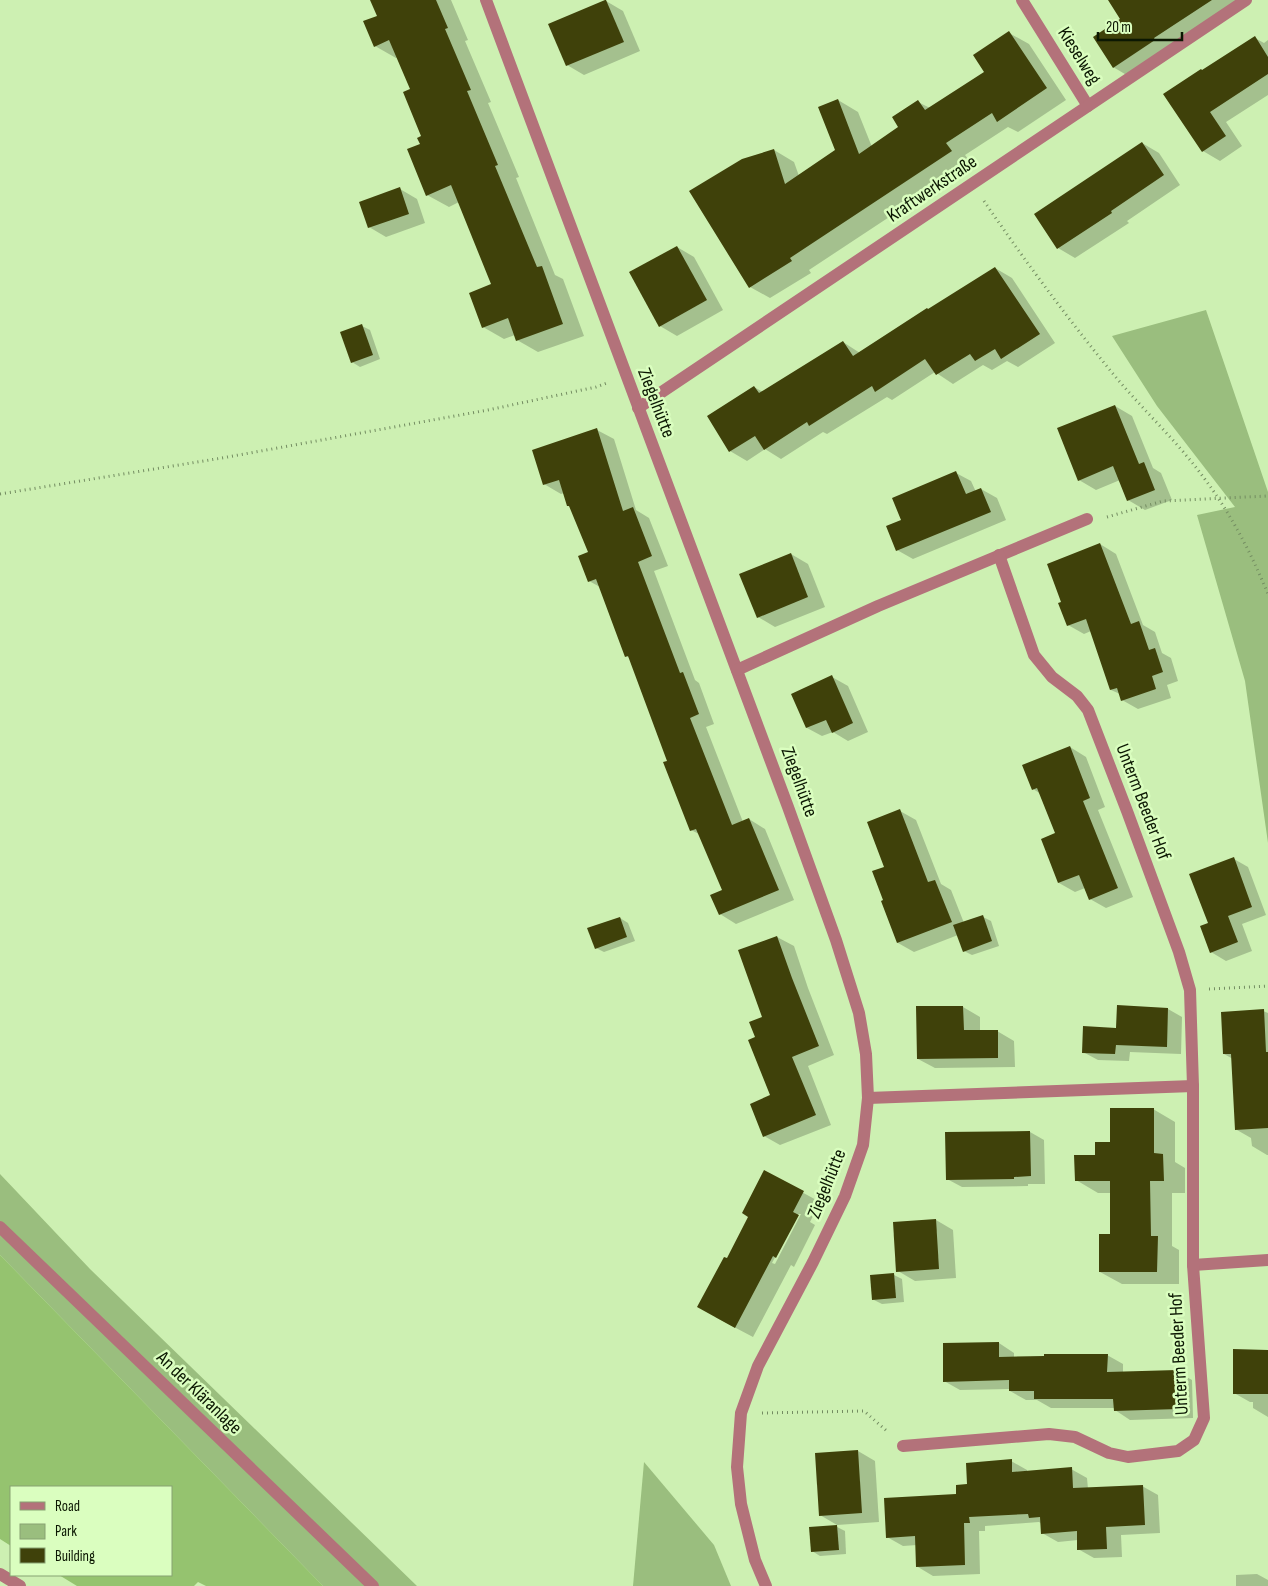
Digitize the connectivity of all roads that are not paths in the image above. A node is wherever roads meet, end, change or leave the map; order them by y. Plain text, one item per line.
1 (486, 0) edge
2 (1022, 0) edge
3 (1246, 0) edge
4 (1088, 106) junction
5 (638, 408) junction
6 (1087, 519) road end
7 (999, 555) junction
8 (737, 670) junction
9 (1193, 1086) junction
10 (868, 1098) junction
11 (0, 1227) edge
12 (1268, 1260) edge
13 (1193, 1265) junction
14 (903, 1446) road end
15 (0, 1574) edge
16 (20, 1586) edge
17 (373, 1586) edge
18 (766, 1586) edge

1 - 5 street, Ziegelhütte
2 - 4 street, Kieselweg
3 - 4 street, Kraftwerkstraße
4 - 5 street, Kraftwerkstraße
5 - 8 street, Ziegelhütte
6 - 7 street
7 - 8 street
7 - 9 street, Unterm Beeder Hof
8 - 10 street, Ziegelhütte
9 - 10 street
9 - 13 street, Unterm Beeder Hof
10 - 18 street, Ziegelhütte
11 - 17 street, An der Kläranlage
12 - 13 street, Unterm Beeder Hof
13 - 14 street, Unterm Beeder Hof
15 - 16 street

